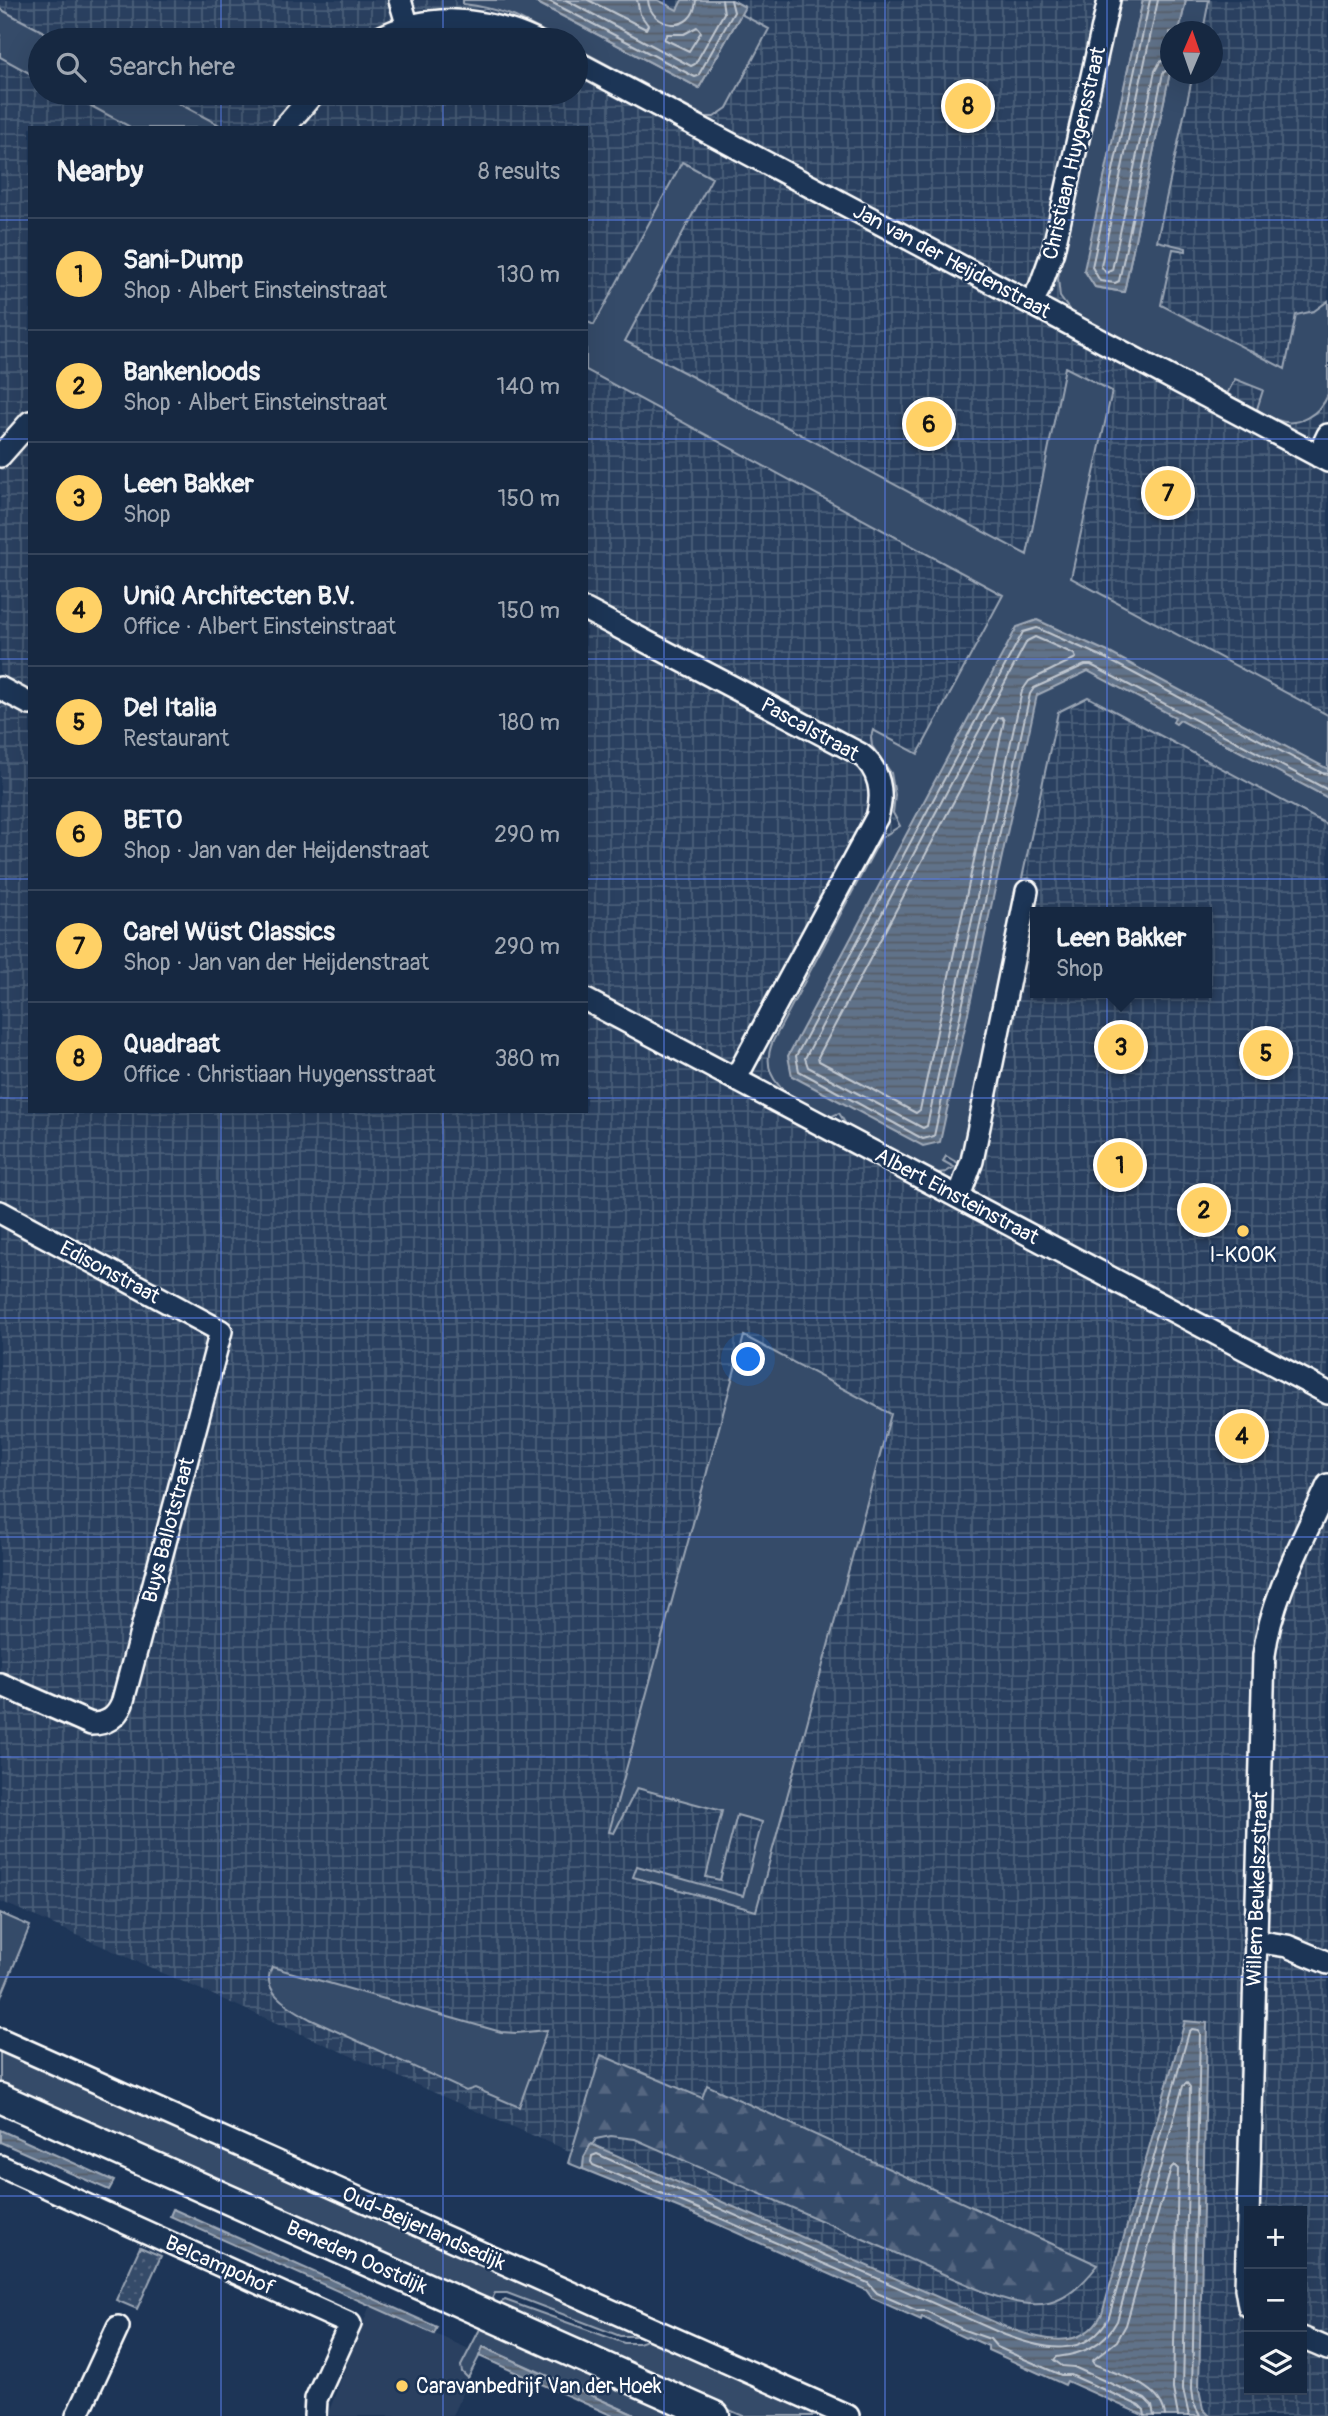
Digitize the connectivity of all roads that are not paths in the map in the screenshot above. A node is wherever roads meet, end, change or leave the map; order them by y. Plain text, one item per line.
1 (400, 0) edge
2 (1109, 0) edge
3 (408, 27) joint
4 (504, 28) edge
5 (588, 68) edge
6 (304, 105) edge
7 (286, 126) edge
8 (1031, 303) junction
9 (28, 424) edge
10 (1328, 435) edge
11 (0, 456) edge
12 (1323, 458) edge
13 (588, 611) edge
14 (0, 688) edge
15 (28, 703) edge
16 (1027, 891) dead end
17 (588, 1001) edge
18 (736, 1078) junction
19 (959, 1196) junction
20 (0, 1212) edge
21 (220, 1331) joint
22 (1328, 1392) edge
23 (1328, 1485) edge
24 (0, 1684) edge
25 (1255, 1941) junction
26 (1328, 1963) edge
27 (0, 2039) edge
28 (0, 2098) edge
29 (0, 2166) edge
30 (1246, 2269) edge
31 (118, 2327) dead end
32 (1307, 2340) edge
33 (1328, 2349) edge
34 (77, 2416) edge
35 (315, 2416) edge
36 (715, 2416) edge
37 (848, 2416) edge

1 - 3 street
2 - 8 street, Christiaan Huygensstraat
3 - 4 street
5 - 8 street, Jan van der Heijdenstraat
6 - 7 street
8 - 12 street, Jan van der Heijdenstraat
9 - 11 street
10 - 12 street
13 - 18 street, Pascalstraat
14 - 15 street
16 - 19 street
17 - 18 street, Albert Einsteinstraat
18 - 19 street, Albert Einsteinstraat
19 - 22 street, Albert Einsteinstraat
20 - 21 street, Edisonstraat
21 - 24 street, Buys Ballotstraat
23 - 25 street, Willem Beukelszstraat
25 - 26 street
25 - 30 street, Willem Beukelszstraat
27 - 37 street, Oud-Beijerlandsedijk
28 - 36 main road, Beneden Oostdijk
29 - 35 street, Belcampohof
31 - 34 street
32 - 33 street

